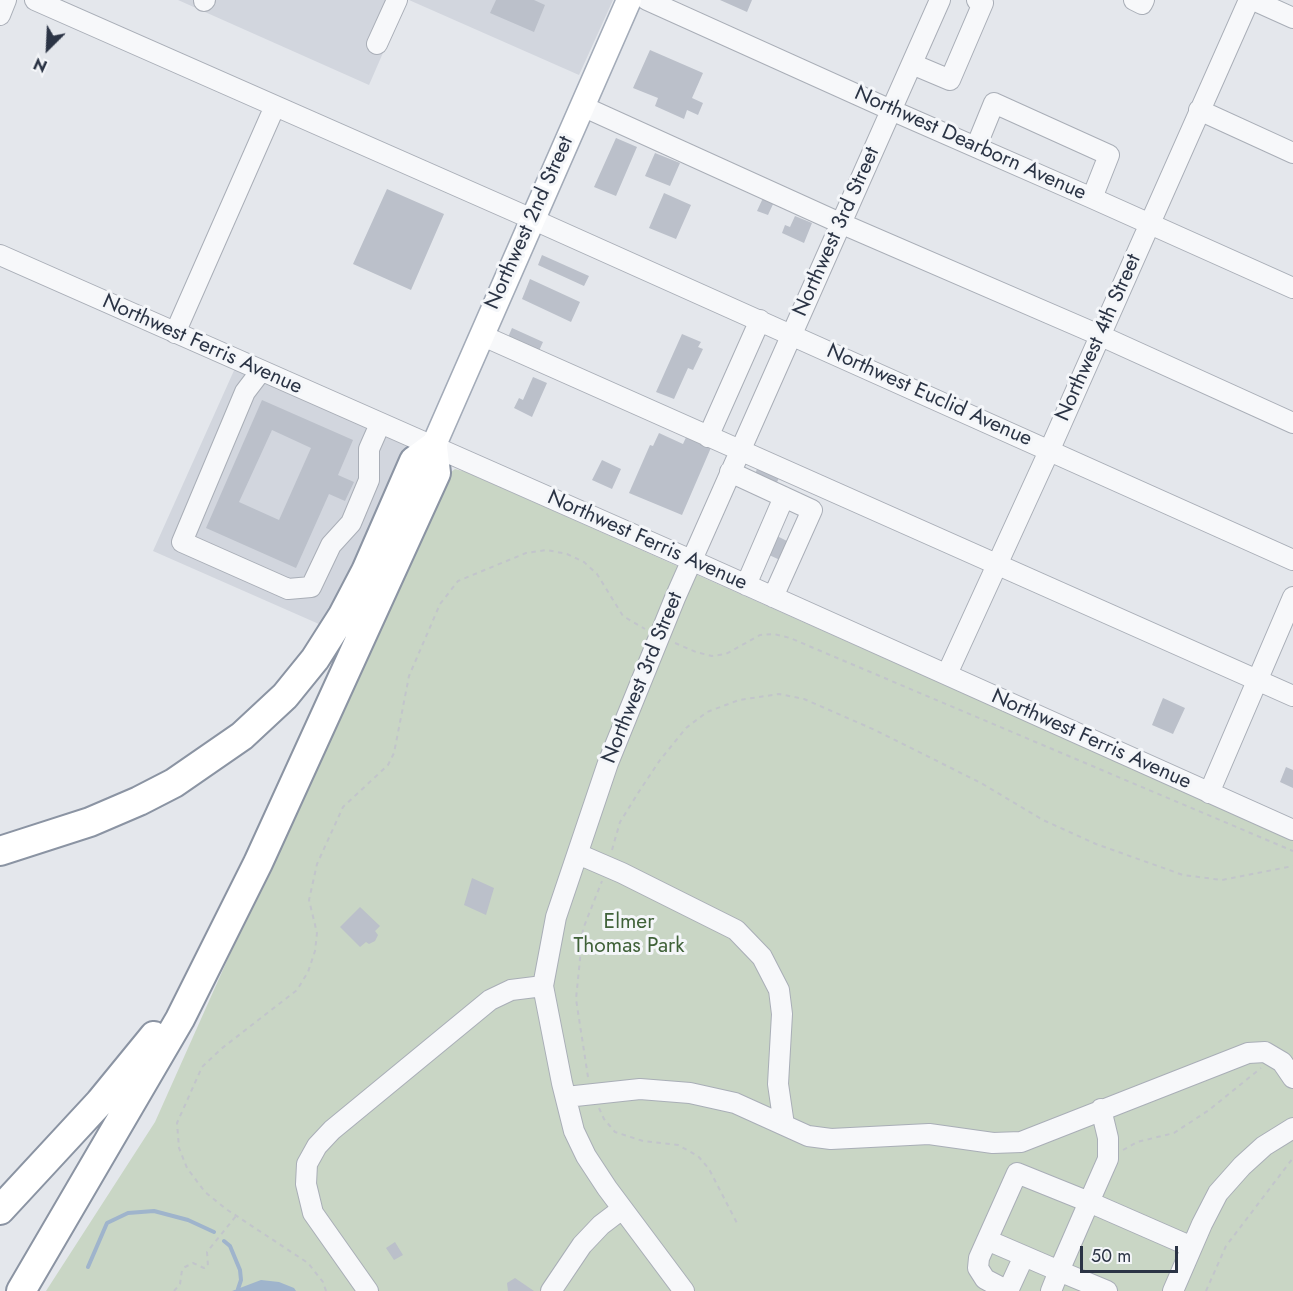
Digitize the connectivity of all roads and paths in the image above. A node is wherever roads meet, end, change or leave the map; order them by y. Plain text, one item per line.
1 (6, 0) edge
2 (35, 0) edge
3 (397, 0) edge
4 (629, 0) edge
5 (647, 0) edge
6 (940, 0) edge
7 (977, 0) edge
8 (1134, 0) edge
9 (1144, 0) edge
10 (1251, 0) edge
11 (0, 15) edge
12 (1293, 18) edge
13 (377, 44) dead end
14 (912, 64) junction
15 (275, 106) junction
16 (582, 106) junction
17 (891, 110) junction
18 (1199, 110) junction
19 (976, 147) junction
20 (1293, 153) edge
21 (1092, 198) junction
22 (532, 219) junction
23 (840, 223) junction
24 (1150, 225) junction
25 (0, 255) edge
26 (1293, 288) edge
27 (760, 320) junction
28 (175, 333) junction
29 (791, 334) junction
30 (481, 335) junction
31 (1099, 335) junction
32 (261, 371) junction
33 (1293, 423) edge
34 (380, 424) junction
35 (708, 437) junction
36 (433, 447) junction
37 (1050, 449) junction
38 (739, 450) junction
39 (730, 472) junction
40 (369, 480) junction
41 (399, 494) junction
42 (784, 497) junction
43 (351, 523) junction
44 (771, 527) junction
45 (381, 536) junction
46 (798, 540) junction
47 (691, 560) junction
48 (1293, 560) edge
49 (756, 561) junction
50 (998, 563) junction
51 (784, 574) junction
52 (746, 585) junction
53 (773, 597) junction
54 (1293, 597) edge
55 (947, 674) junction
56 (1256, 680) junction
57 (1293, 696) edge
58 (1209, 793) junction
59 (1293, 830) edge
60 (0, 851) edge
61 (578, 854) junction
62 (607, 866) junction
63 (1293, 866) edge
64 (214, 949) junction
65 (543, 986) junction
66 (1276, 1058) junction
67 (1293, 1078) edge
68 (592, 1094) junction
69 (566, 1097) junction
70 (1101, 1109) junction
71 (784, 1125) junction
72 (1293, 1128) edge
73 (1293, 1158) edge
74 (1108, 1160) junction
75 (1089, 1202) junction
76 (622, 1209) junction
77 (0, 1210) edge
78 (236, 1216) dead end
79 (738, 1225) dead end
80 (987, 1240) junction
81 (1192, 1247) junction
82 (1024, 1256) junction
83 (1059, 1271) junction
84 (21, 1291) edge
85 (174, 1291) edge
86 (368, 1291) edge
87 (551, 1291) edge
88 (684, 1291) edge
89 (1008, 1291) edge
90 (1051, 1291) edge
91 (1107, 1291) edge
92 (1173, 1291) edge
93 (1206, 1291) edge

1 - 11 street
2 - 15 street, Northwest Euclid Avenue
3 - 13 street
4 - 16 main road, Northwest 2nd Street
5 - 17 street, Northwest Dearborn Avenue
6 - 14 street, Northwest 3rd Street
7 - 14 street
8 - 9 street
10 - 12 street
10 - 18 street, Northwest 4th Street
14 - 17 street, Northwest 3rd Street
15 - 22 street, Northwest Euclid Avenue
15 - 28 street
16 - 22 main road, Northwest 2nd Street
16 - 23 street
17 - 19 street, Northwest Dearborn Avenue
17 - 23 street, Northwest 3rd Street
18 - 20 street
18 - 24 street, Northwest 4th Street
19 - 21 street, Northwest Dearborn Avenue
19 - 21 street
21 - 24 street, Northwest Dearborn Avenue
22 - 27 street, Northwest Euclid Avenue
22 - 30 main road, Northwest 2nd Street
23 - 29 street, Northwest 3rd Street
23 - 31 street
24 - 26 street, Northwest Dearborn Avenue
24 - 31 street, Northwest 4th Street
25 - 28 street, Northwest Ferris Avenue
27 - 29 street, Northwest Euclid Avenue
27 - 35 street
28 - 32 street, Northwest Ferris Avenue
29 - 37 street, Northwest Euclid Avenue
29 - 38 street, Northwest 3rd Street
30 - 35 street
30 - 36 main road, Northwest 2nd Street
31 - 33 street
31 - 37 street, Northwest 4th Street
32 - 34 street, Northwest Ferris Avenue
32 - 43 street
34 - 36 street, Northwest Ferris Avenue
34 - 40 street
35 - 38 street
36 - 41 highway
36 - 47 street, Northwest Ferris Avenue
36 - 64 highway
37 - 48 street, Northwest Euclid Avenue
37 - 50 street, Northwest 4th Street
38 - 39 street, Northwest 3rd Street
38 - 50 street
39 - 42 street
39 - 47 street, Northwest 3rd Street
40 - 41 street
40 - 43 street
41 - 45 highway
42 - 44 street
42 - 46 street
43 - 45 street
44 - 46 street
44 - 49 street
45 - 60 highway
46 - 51 street
47 - 52 street, Northwest Ferris Avenue
47 - 61 street, Northwest 3rd Street
49 - 51 street
49 - 52 street
50 - 55 street, Northwest 4th Street
50 - 56 street
51 - 53 street
52 - 53 street, Northwest Ferris Avenue
53 - 55 street, Northwest Ferris Avenue
54 - 56 street
55 - 58 street, Northwest Ferris Avenue
56 - 57 street
56 - 58 street
58 - 59 street, Northwest Ferris Avenue
61 - 62 street
61 - 65 street, Northwest 3rd Street
62 - 63 path
62 - 68 path
62 - 71 street
64 - 77 highway
64 - 84 highway
65 - 69 street, Northwest 3rd Street
65 - 86 street
66 - 67 street
66 - 70 street
66 - 74 path
68 - 69 street
68 - 71 street
68 - 79 path
69 - 76 street, Northwest 3rd Street
70 - 71 street
70 - 74 street
72 - 81 street
73 - 93 path
74 - 75 street
75 - 80 street
75 - 81 street
75 - 83 street
76 - 87 street
76 - 88 street, Northwest 3rd Street
78 - 85 path
80 - 82 street
80 - 89 street
81 - 92 street
82 - 83 street
82 - 89 street
83 - 90 street
83 - 91 street

